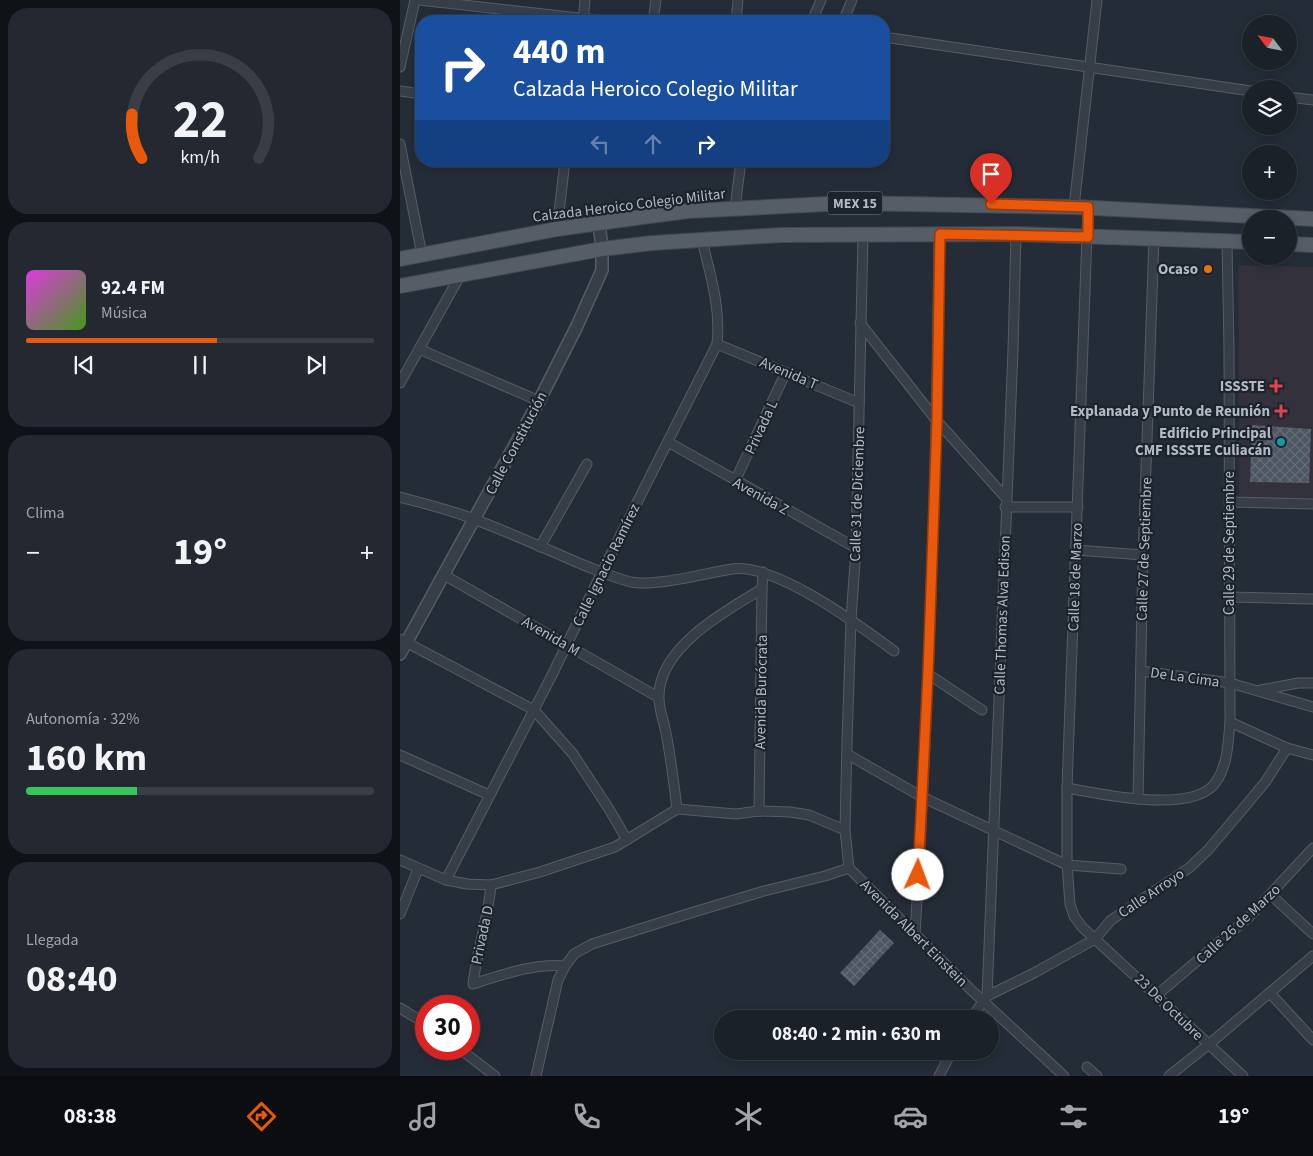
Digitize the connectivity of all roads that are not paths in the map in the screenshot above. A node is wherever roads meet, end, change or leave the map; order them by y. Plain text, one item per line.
1 (414, 0) edge
2 (420, 0) edge
3 (585, 0) edge
4 (656, 0) edge
5 (738, 0) edge
6 (821, 0) edge
7 (852, 0) edge
8 (1097, 0) edge
9 (437, 1) edge
10 (545, 15) edge
11 (584, 15) edge
12 (654, 15) edge
13 (737, 15) edge
14 (815, 15) edge
15 (846, 15) edge
16 (404, 30) edge
17 (890, 38) edge
18 (400, 67) edge
19 (1090, 67) junction
20 (1242, 90) edge
21 (400, 92) edge
22 (415, 93) edge
23 (1297, 98) edge
24 (1313, 100) edge
25 (400, 144) edge
26 (564, 167) edge
27 (740, 167) edge
28 (1081, 207) junction
29 (736, 208) junction
30 (1313, 219) edge
31 (599, 223) junction
32 (557, 229) junction
33 (863, 234) junction
34 (940, 234) junction
35 (1016, 234) junction
36 (1088, 237) junction
37 (1154, 238) junction
38 (702, 240) junction
39 (1227, 241) junction
40 (1242, 242) edge
41 (1297, 244) edge
42 (1313, 245) edge
43 (602, 249) junction
44 (422, 255) junction
45 (400, 259) edge
46 (461, 274) junction
47 (400, 286) edge
48 (860, 323) junction
49 (718, 344) junction
50 (419, 349) junction
51 (786, 372) junction
52 (400, 383) edge
53 (539, 401) junction
54 (859, 403) junction
55 (937, 421) junction
56 (668, 442) junction
57 (588, 464) dead end
58 (735, 481) junction
59 (400, 497) edge
60 (1006, 502) junction
61 (1229, 502) junction
62 (1313, 504) edge
63 (1078, 507) junction
64 (475, 519) junction
65 (540, 547) junction
66 (856, 548) junction
67 (1076, 550) junction
68 (1143, 555) junction
69 (602, 572) junction
70 (763, 572) junction
71 (444, 575) junction
72 (762, 589) junction
73 (1230, 597) junction
74 (1313, 599) edge
75 (851, 620) junction
76 (404, 640) edge
77 (566, 646) junction
78 (894, 651) dead end
79 (400, 654) edge
80 (1141, 671) junction
81 (928, 674) junction
82 (1230, 683) junction
83 (1313, 683) edge
84 (1260, 690) junction
85 (658, 697) junction
86 (1313, 707) edge
87 (534, 710) junction
88 (982, 710) dead end
89 (1230, 722) junction
90 (1287, 748) junction
91 (847, 754) junction
92 (400, 755) edge
93 (1313, 755) edge
94 (1067, 788) junction
95 (489, 795) junction
96 (922, 797) junction
97 (1138, 800) junction
98 (678, 809) junction
99 (759, 811) junction
100 (845, 830) junction
101 (994, 831) junction
102 (627, 840) junction
103 (1313, 848) edge
104 (400, 860) edge
105 (1067, 865) junction
106 (418, 868) junction
107 (849, 868) junction
108 (1121, 869) dead end
109 (446, 880) junction
110 (490, 885) junction
111 (1271, 895) junction
112 (400, 914) edge
113 (1313, 934) edge
114 (915, 935) junction
115 (1095, 938) junction
116 (1313, 956) edge
117 (565, 966) junction
118 (1270, 993) junction
119 (1158, 996) junction
120 (985, 998) junction
121 (400, 1008) edge
122 (977, 1010) edge
123 (415, 1017) edge
124 (1313, 1040) edge
125 (1208, 1045) junction
126 (474, 1060) edge
127 (947, 1060) edge
128 (1087, 1067) dead end
129 (495, 1076) edge
130 (536, 1076) edge
131 (939, 1076) edge
132 (1064, 1076) edge
133 (1097, 1076) edge
134 (1169, 1076) edge
135 (1243, 1076) edge

1 - 16 street
2 - 9 street
3 - 11 street
4 - 12 street
5 - 13 street
6 - 14 street
7 - 15 street
8 - 19 street, Calle 18 de Marzo
9 - 10 street
16 - 18 street
17 - 19 street
19 - 20 street
19 - 28 street, Calle 18 de Marzo
21 - 22 street
23 - 24 street
25 - 44 street
26 - 32 street
27 - 29 street
28 - 29 main road, Calzada Heroico Colegio Militar / MEX 15
28 - 30 main road, Calzada Heroico Colegio Militar / MEX 15
28 - 36 street, Calle 18 de Marzo
29 - 31 main road, Calzada Heroico Colegio Militar / MEX 15
31 - 32 main road, Calzada Heroico Colegio Militar / MEX 15
31 - 43 street, Calle Constitución
32 - 44 main road, Calzada Heroico Colegio Militar / MEX 15
33 - 34 main road, MEX 15
33 - 38 main road, MEX 15
33 - 48 street, Calle 31 de Diciembre
34 - 35 main road, MEX 15
34 - 55 street
35 - 36 main road, MEX 15
35 - 60 street, Calle Thomas Alva Edison
36 - 37 main road, MEX 15
36 - 63 street, Calle 18 de Marzo
37 - 39 main road, MEX 15
37 - 68 street, Calle 27 de Septiembre
38 - 43 main road, MEX 15
38 - 49 street, Calle Ignacio Ramírez
39 - 40 main road, MEX 15
39 - 61 street, Calle 29 de Septiembre
41 - 42 main road
43 - 46 main road, MEX 15
43 - 53 street, Calle Constitución
44 - 45 main road, Calzada Heroico Colegio Militar / MEX 15
46 - 47 main road, MEX 15
46 - 50 street
48 - 54 street, Calle 31 de Diciembre
48 - 55 street
49 - 51 street, Avenida T
49 - 56 street, Calle Ignacio Ramírez
50 - 52 street
50 - 53 street
51 - 54 street, Avenida T
51 - 58 street, Privada L
53 - 64 street, Calle Constitución
54 - 66 street, Calle 31 de Diciembre
55 - 60 street
55 - 81 street
56 - 58 street, Avenida Z
56 - 69 street, Calle Ignacio Ramírez
57 - 65 street
58 - 66 street, Avenida Z
59 - 64 street
60 - 63 street
60 - 101 street, Calle Thomas Alva Edison
61 - 62 street
61 - 73 street, Calle 29 de Septiembre
63 - 67 street, Calle 18 de Marzo
64 - 65 street
64 - 71 street, Calle Constitución
65 - 69 street
66 - 75 street, Calle 31 de Diciembre
67 - 68 street
67 - 94 street, Calle 18 de Marzo
68 - 80 street, Calle 27 de Septiembre
69 - 70 street
69 - 77 street, Calle Ignacio Ramírez
70 - 72 street, Avenida Burócrata
70 - 75 street
71 - 76 street, Calle Constitución
71 - 77 street, Avenida M
72 - 85 street
72 - 99 street, Avenida Burócrata
73 - 74 street
73 - 82 street, Calle 29 de Septiembre
75 - 78 street
75 - 91 street, Calle 31 de Diciembre
76 - 79 street, Calle Constitución
76 - 87 street
77 - 85 street, Avenida M
77 - 87 street, Calle Ignacio Ramírez
80 - 82 street, De La Cima
80 - 97 street, Calle 27 de Septiembre
81 - 88 street
81 - 96 street
82 - 84 street, De La Cima
82 - 89 street, Calle 29 de Septiembre
83 - 84 street
84 - 86 street, De La Cima
85 - 98 street
87 - 95 street, Calle Ignacio Ramírez
87 - 102 street
89 - 90 street
89 - 97 street, Calle 29 de Septiembre
90 - 93 street
90 - 115 street, Calle Arroyo
91 - 96 street
91 - 100 street, Avenida Albert Einstein
92 - 95 street
94 - 97 street
94 - 105 street, Calle 18 de Marzo
95 - 109 street, Calle Ignacio Ramírez
96 - 101 street
96 - 114 street
98 - 99 street
98 - 102 street
99 - 100 street
100 - 107 street, Avenida Albert Einstein
101 - 105 street
101 - 120 street, Calle Thomas Alva Edison
102 - 110 street
103 - 111 street, Calle 26 de Marzo
104 - 106 street
105 - 108 street
105 - 115 street, Calle 18 de Marzo
106 - 109 street
106 - 112 street
107 - 114 street, Avenida Albert Einstein
107 - 117 street
109 - 110 street
110 - 117 street, Privada D
111 - 113 street
111 - 119 street, Calle 26 de Marzo
114 - 120 street, Avenida Albert Einstein
115 - 119 street, 23 De Octubre
115 - 120 street, Calle Arroyo
116 - 118 street
117 - 130 street
118 - 124 street
118 - 125 street
119 - 125 street, 23 De Octubre
120 - 122 street
120 - 132 street, Avenida Albert Einstein
121 - 123 street
125 - 134 street
125 - 135 street, 23 De Octubre
126 - 129 street
127 - 131 street
128 - 133 street

